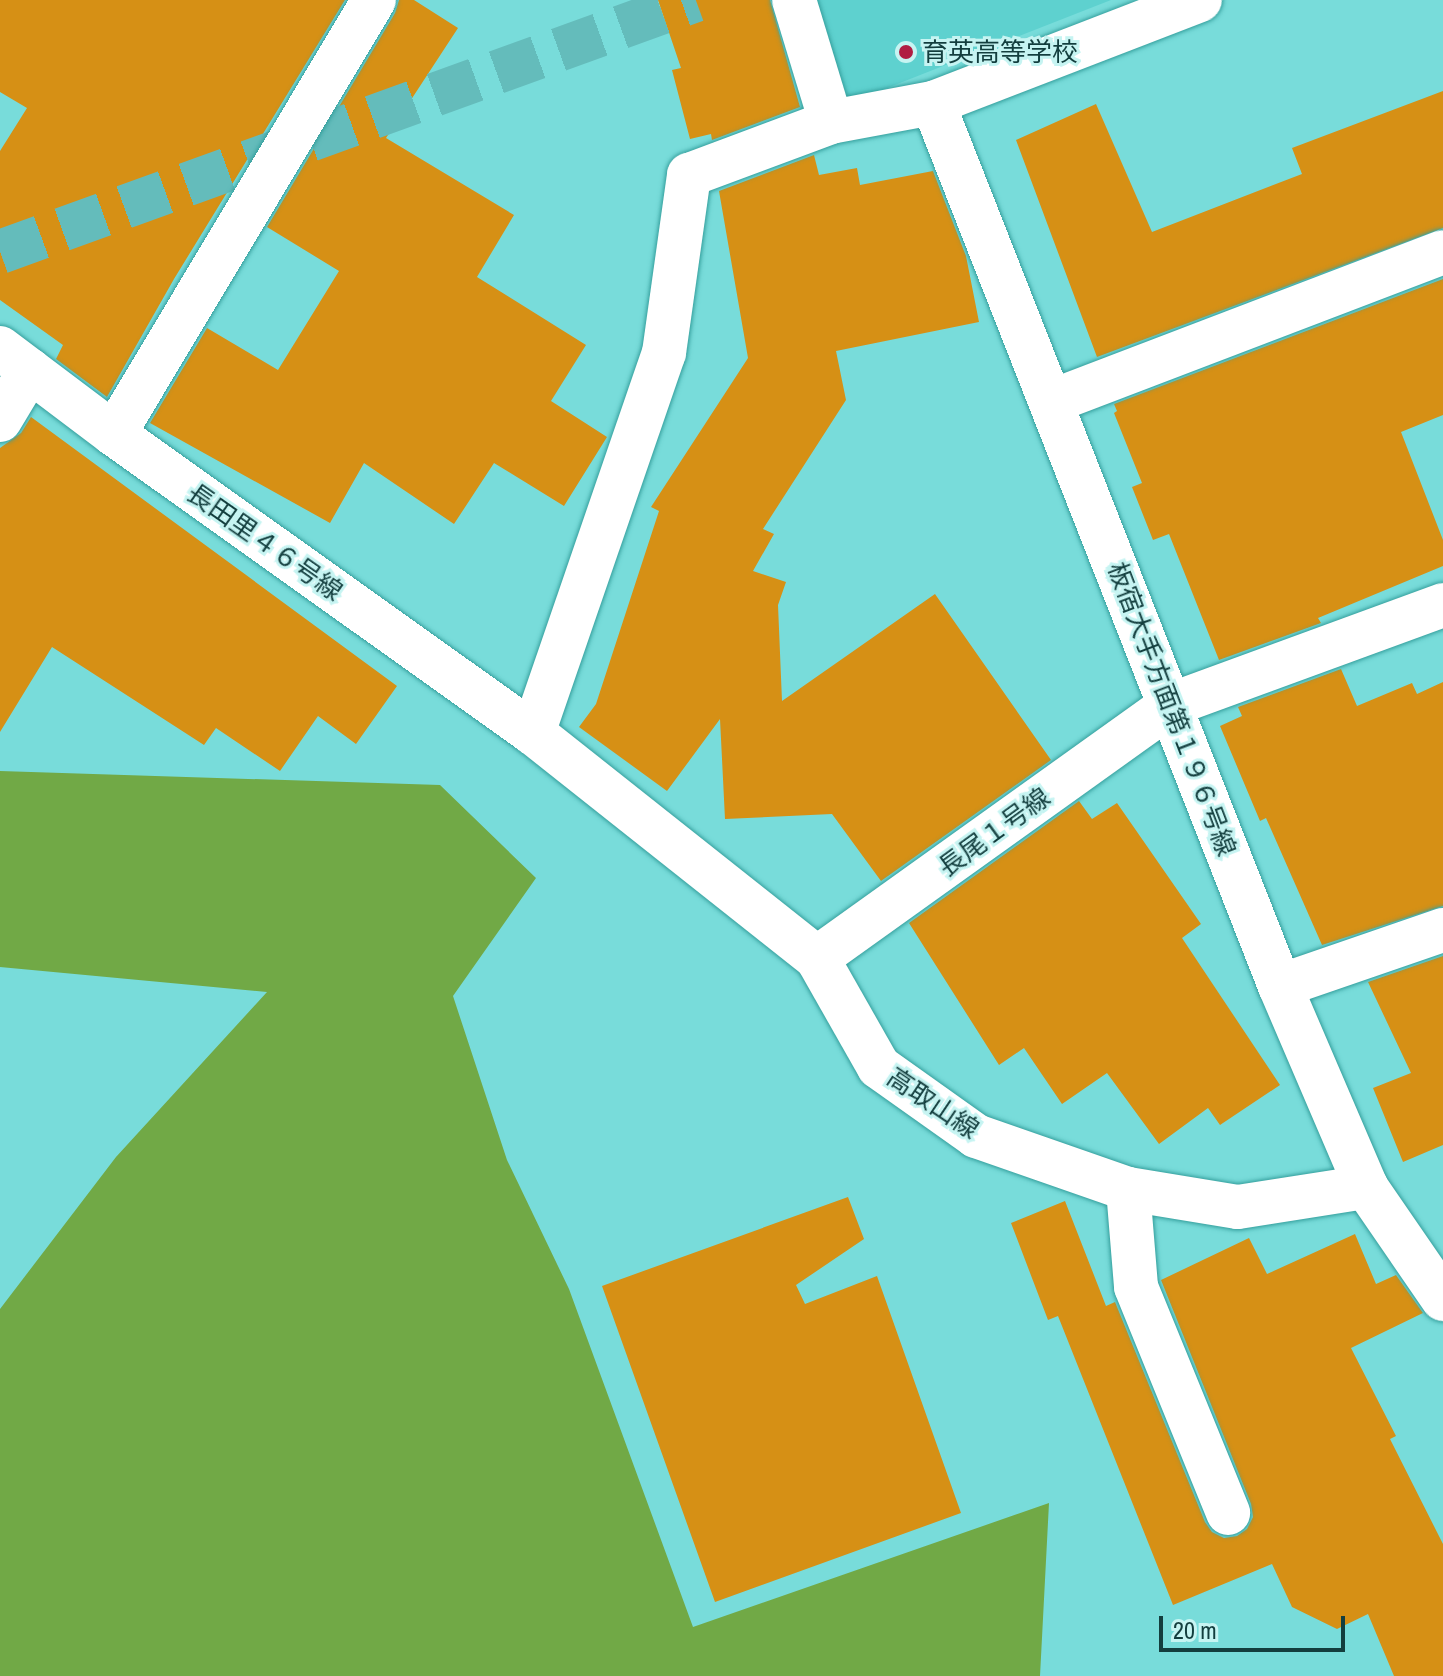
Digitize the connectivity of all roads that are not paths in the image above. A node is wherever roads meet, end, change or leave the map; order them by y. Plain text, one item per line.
1 (374, 0) edge
2 (794, 0) edge
3 (1200, 0) edge
4 (933, 103) junction
5 (831, 122) junction
6 (1443, 252) edge
7 (15, 359) edge
8 (1053, 401) junction
9 (0, 420) edge
10 (114, 434) junction
11 (1443, 605) edge
12 (1170, 705) junction
13 (533, 733) junction
14 (1443, 930) edge
15 (817, 958) junction
16 (1280, 986) junction
17 (1366, 1187) junction
18 (1128, 1189) junction
19 (1443, 1299) edge
20 (1228, 1513) dead end

1 - 10 street
2 - 5 street
3 - 4 street
4 - 5 street
4 - 8 street, 板宿大手方面第１９６号線
5 - 13 street
6 - 8 street
7 - 9 street
7 - 10 street, 長田里４６号線
8 - 12 street, 板宿大手方面第１９６号線
10 - 13 street, 長田里４６号線
11 - 12 street, 長尾１号線
12 - 15 street, 長尾１号線
12 - 16 street, 板宿大手方面第１９６号線
13 - 15 street, 高取山線
14 - 16 street
15 - 18 street, 高取山線
16 - 17 street, 板宿大手方面第１９６号線
17 - 18 street, 高取山線
17 - 19 street, 板宿大手方面第１９６号線
18 - 20 street

